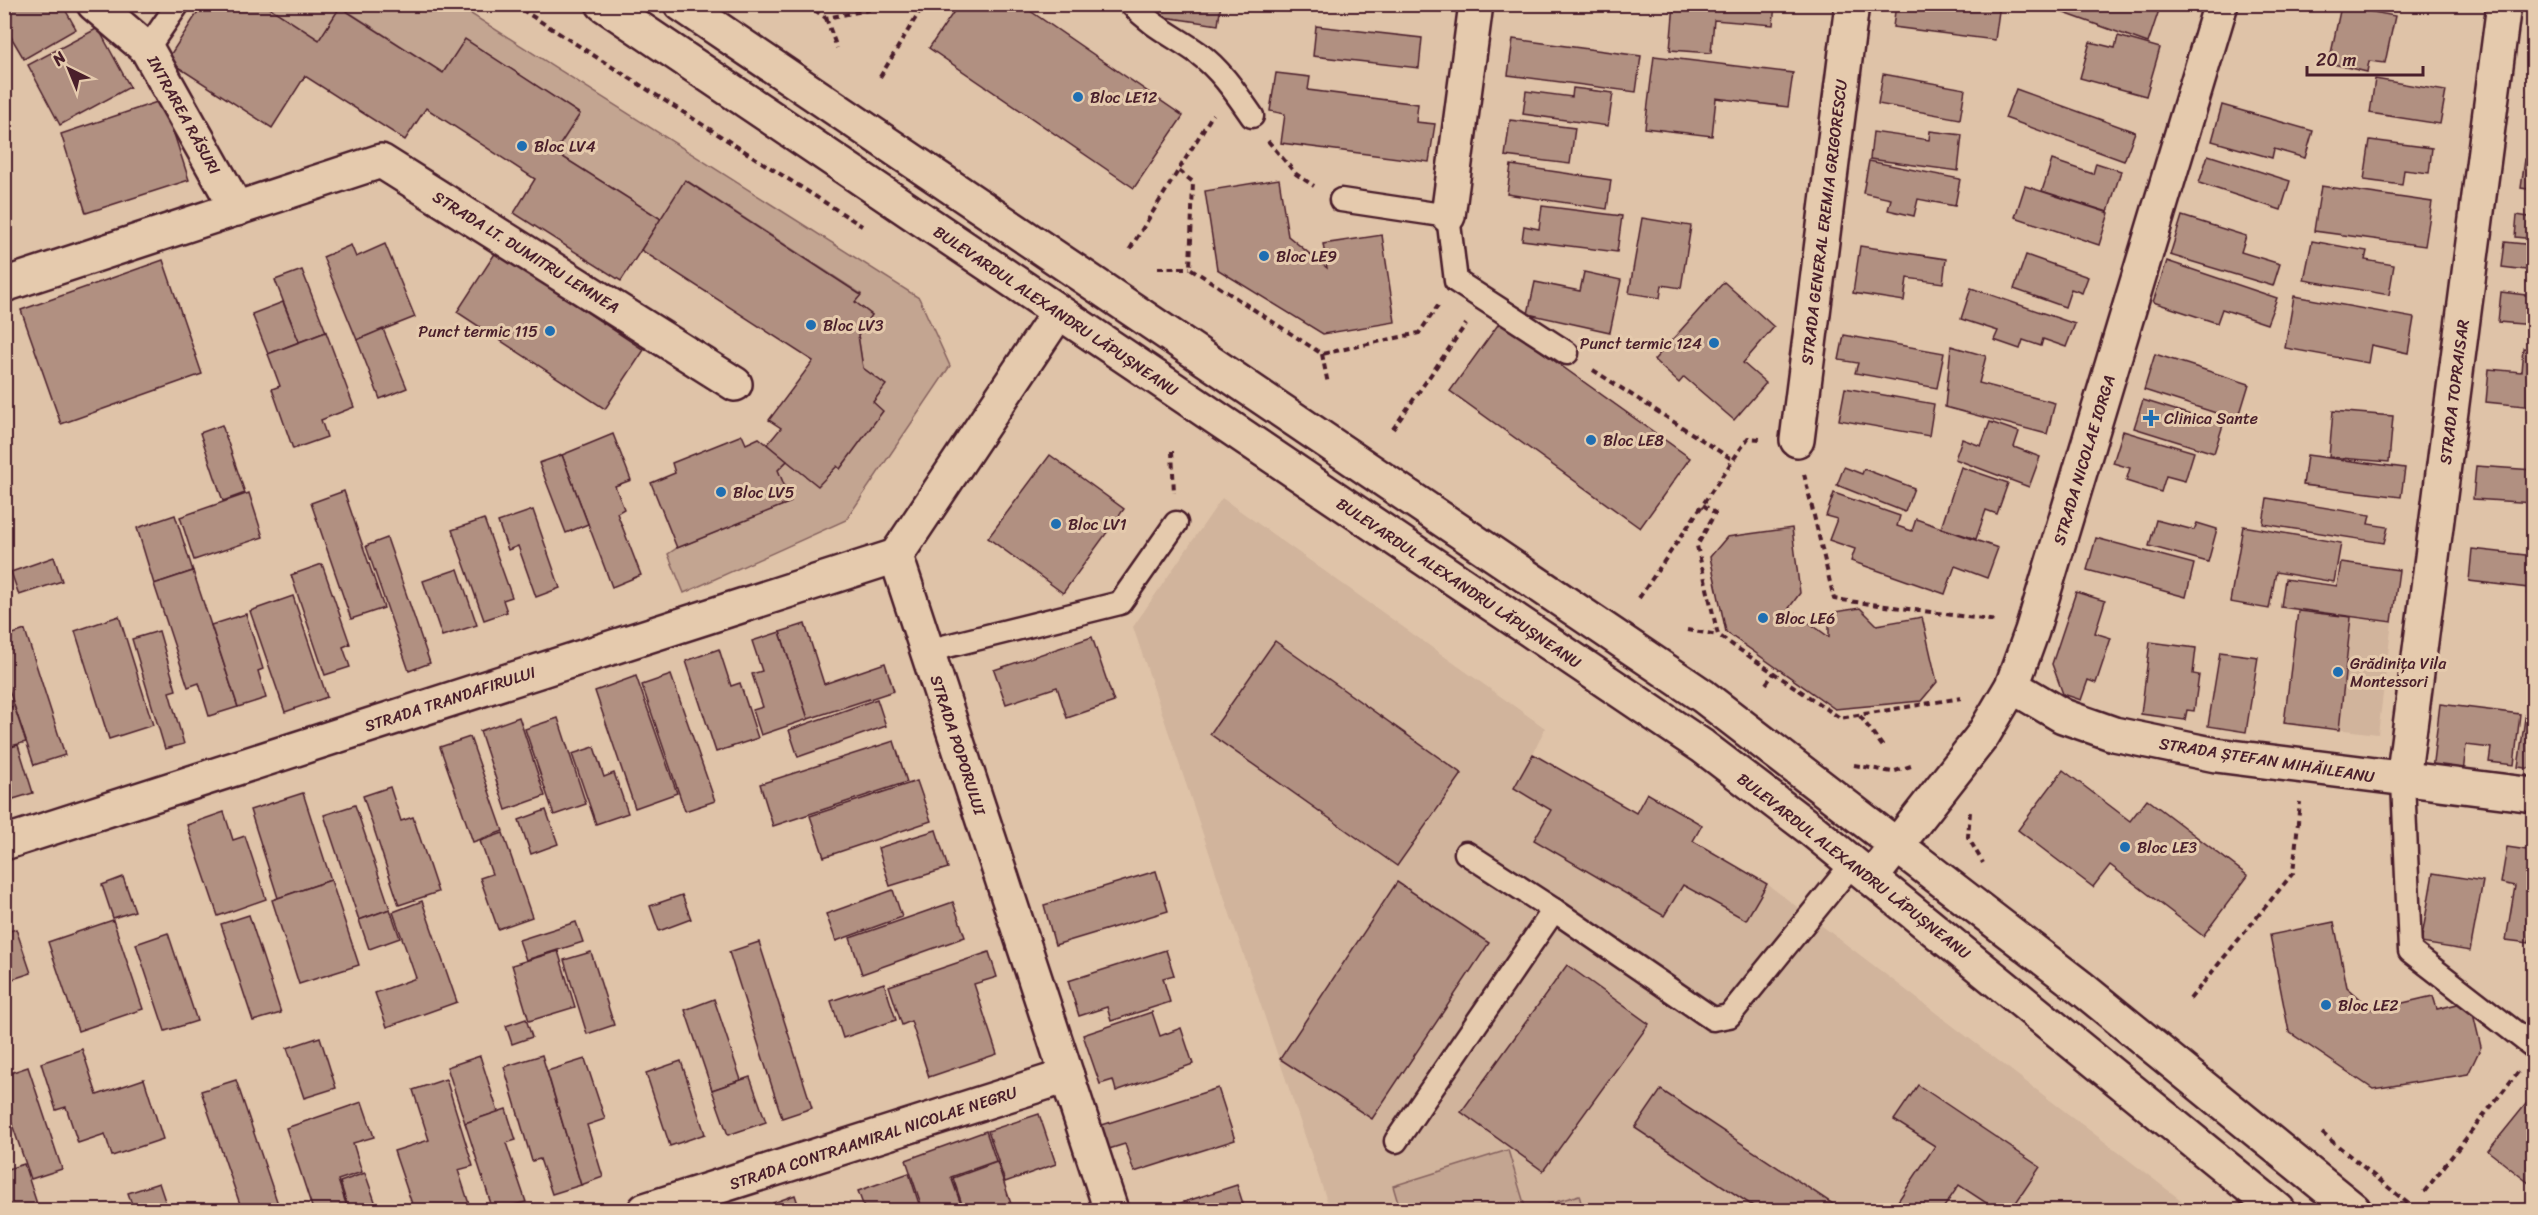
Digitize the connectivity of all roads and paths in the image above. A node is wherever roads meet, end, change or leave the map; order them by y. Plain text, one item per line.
1 (94, 4) edge
2 (178, 4) edge
3 (513, 4) edge
4 (603, 4) edge
5 (681, 4) edge
6 (806, 4) edge
7 (900, 4) edge
8 (924, 4) edge
9 (1131, 4) edge
10 (1476, 4) edge
11 (1852, 4) edge
12 (2221, 4) edge
13 (2504, 4) edge
14 (826, 18) junction
15 (837, 48) dead end
16 (147, 49) junction
17 (880, 77) dead end
18 (1230, 85) junction
19 (1252, 116) joint
20 (1179, 171) junction
21 (1341, 200) joint
22 (237, 209) junction
23 (1448, 216) junction
24 (870, 232) dead end
25 (1130, 249) dead end
26 (1158, 268) dead end
27 (1190, 268) junction
28 (1456, 281) junction
29 (4, 285) edge
30 (1484, 298) junction
31 (1058, 313) junction
32 (1568, 353) joint
33 (1322, 354) junction
34 (735, 384) dead end
35 (1328, 384) dead end
36 (1393, 429) dead end
37 (1797, 440) junction
38 (1172, 451) dead end
39 (1733, 460) junction
40 (1703, 505) junction
41 (1176, 523) joint
42 (896, 556) junction
43 (1639, 598) dead end
44 (2003, 622) dead end
45 (1687, 630) dead end
46 (1718, 635) junction
47 (927, 651) junction
48 (1774, 673) junction
49 (1766, 684) dead end
50 (2012, 686) junction
51 (1965, 698) dead end
52 (1860, 716) junction
53 (1884, 748) dead end
54 (2403, 780) junction
55 (2301, 791) dead end
56 (2534, 795) edge
57 (4, 843) edge
58 (1898, 846) junction
59 (1466, 853) dead end
60 (1862, 870) junction
61 (1554, 910) junction
62 (2190, 999) dead end
63 (2534, 1047) edge
64 (2519, 1071) dead end
65 (1067, 1076) junction
66 (1396, 1141) dead end
67 (2424, 1192) dead end
68 (645, 1210) edge
69 (1111, 1210) edge
70 (2278, 1210) edge
71 (2354, 1210) edge

1 - 16 street, INTRAREA RĂSURI
2 - 16 lane
3 - 24 path
4 - 31 street, BULEVARDUL ALEXANDRU LĂPUȘNEANU
5 - 58 street
6 - 14 path
7 - 14 path
8 - 17 path
9 - 18 lane
10 - 23 street
11 - 37 street, STRADA GENERAL EREMIA GRIGORESCU
12 - 50 street, STRADA NICOLAE IORGA
13 - 54 street, STRADA TOPRAISAR
14 - 15 path
16 - 22 street, INTRAREA RĂSURI
18 - 19 lane
18 - 20 path
19 - 21 path
20 - 25 path
20 - 27 path
21 - 23 lane
22 - 29 street
22 - 34 street, STRADA LT. DUMITRU LEMNEA
23 - 28 lane
26 - 27 path
27 - 33 path
28 - 30 lane
28 - 33 path
30 - 32 lane
30 - 36 path
31 - 42 street
31 - 60 street, BULEVARDUL ALEXANDRU LĂPUȘNEANU
32 - 39 path
33 - 35 path
37 - 39 path
37 - 44 path
38 - 41 path
39 - 40 path
40 - 43 path
40 - 46 path
41 - 47 lane
42 - 47 street, STRADA POPORULUI
42 - 57 street, STRADA TRANDAFIRULUI
45 - 46 path
46 - 48 path
47 - 65 street, STRADA POPORULUI
48 - 49 path
48 - 52 path
50 - 54 street, STRADA ȘTEFAN MIHĂILEANU
50 - 58 street, STRADA NICOLAE IORGA
51 - 52 path
52 - 53 path
54 - 56 street, STRADA ȘTEFAN MIHĂILEANU
54 - 63 lane
55 - 62 path
58 - 60 street, STRADA NICOLAE IORGA
58 - 71 street
59 - 61 lane
60 - 61 lane
60 - 70 street, BULEVARDUL ALEXANDRU LĂPUȘNEANU
61 - 66 lane
64 - 67 path
65 - 68 street, STRADA CONTRAAMIRAL NICOLAE NEGRU
65 - 69 street, STRADA POPORULUI

